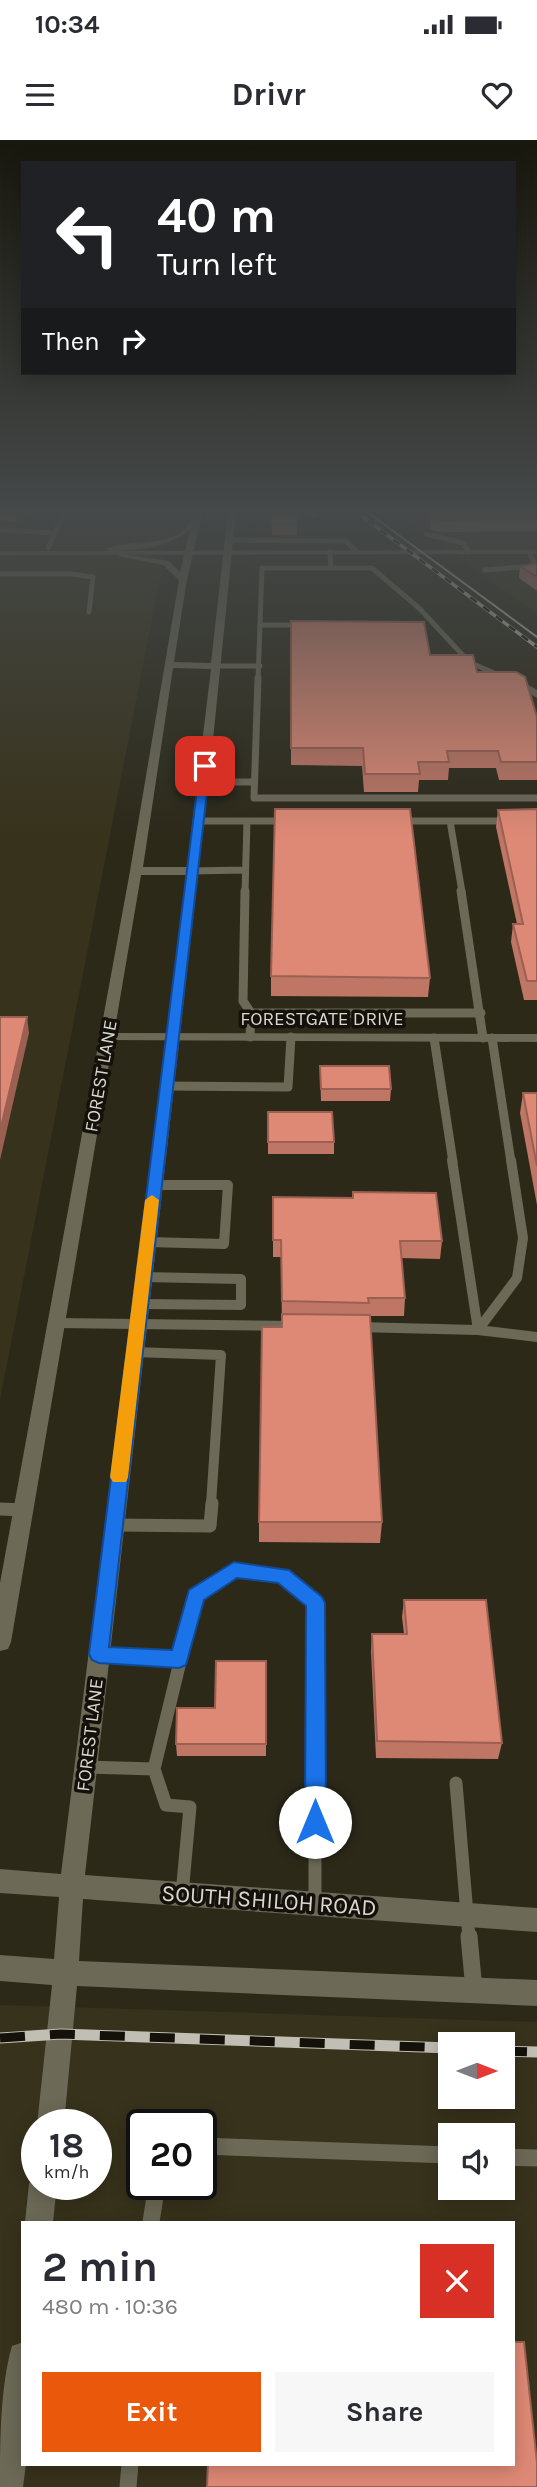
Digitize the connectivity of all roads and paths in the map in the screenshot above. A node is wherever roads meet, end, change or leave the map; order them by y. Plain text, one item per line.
1 (176, 621) edge
2 (220, 621) edge
3 (261, 621) edge
4 (431, 621) edge
5 (261, 625) junction
6 (313, 625) edge
7 (169, 665) junction
8 (215, 666) junction
9 (260, 666) junction
10 (537, 694) edge
11 (203, 782) junction
12 (254, 782) junction
13 (537, 798) edge
14 (198, 821) junction
15 (247, 821) junction
16 (301, 821) edge
17 (396, 821) edge
18 (450, 821) junction
19 (537, 821) edge
20 (245, 870) junction
21 (136, 871) junction
22 (191, 871) junction
23 (251, 1013) junction
24 (481, 1013) junction
25 (107, 1037) junction
26 (173, 1037) junction
27 (250, 1037) junction
28 (291, 1037) junction
29 (434, 1038) junction
30 (487, 1038) junction
31 (537, 1038) edge
32 (165, 1086) junction
33 (154, 1185) junction
34 (147, 1242) junction
35 (143, 1277) junction
36 (140, 1304) junction
37 (138, 1323) junction
38 (57, 1324) junction
39 (311, 1326) edge
40 (339, 1327) edge
41 (478, 1330) junction
42 (537, 1337) edge
43 (134, 1352) junction
44 (0, 1509) edge
45 (23, 1510) junction
46 (114, 1525) junction
47 (0, 1642) edge
48 (99, 1654) junction
49 (179, 1659) junction
50 (86, 1767) junction
51 (154, 1769) junction
52 (456, 1783) dead end
53 (0, 1881) edge
54 (72, 1885) junction
55 (182, 1894) junction
56 (315, 1904) junction
57 (468, 1915) junction
58 (537, 1920) edge
59 (0, 1968) edge
60 (66, 1973) junction
61 (474, 1990) junction
62 (537, 1993) edge
63 (52, 2109) edge
64 (217, 2147) edge
65 (438, 2155) edge
66 (515, 2157) edge
67 (537, 2158) edge
68 (41, 2200) edge
69 (154, 2200) edge
70 (39, 2221) edge
71 (151, 2221) edge
72 (21, 2373) edge
73 (130, 2466) edge
74 (7, 2487) edge
75 (128, 2487) edge

1 - 7 main road, FOREST LANE
2 - 8 main road, FOREST LANE
3 - 5 lane
4 - 10 lane
5 - 6 lane
5 - 9 lane
7 - 8 main road
7 - 21 main road, FOREST LANE
8 - 9 lane
8 - 11 main road, FOREST LANE
9 - 12 lane
11 - 12 lane
11 - 14 main road, FOREST LANE
12 - 13 lane
14 - 15 lane
14 - 22 main road, FOREST LANE
15 - 16 lane
15 - 20 lane
17 - 18 lane
18 - 19 lane
18 - 24 lane
20 - 22 lane
20 - 23 lane
21 - 22 main road
21 - 25 main road, FOREST LANE
22 - 26 main road, FOREST LANE
23 - 24 lane
23 - 27 lane
24 - 30 lane
25 - 26 main road, FORESTGATE DRIVE
25 - 38 main road, FOREST LANE
26 - 27 main road, FORESTGATE DRIVE
26 - 32 main road, FOREST LANE
27 - 28 main road, FORESTGATE DRIVE
28 - 29 main road, FORESTGATE DRIVE
28 - 32 lane
29 - 30 main road, FORESTGATE DRIVE
29 - 41 lane
30 - 31 main road, FORESTGATE DRIVE
30 - 41 lane
32 - 33 main road, FOREST LANE
33 - 34 main road, FOREST LANE
33 - 34 lane
34 - 35 main road, FOREST LANE
35 - 36 main road, FOREST LANE
35 - 36 lane
36 - 37 main road, FOREST LANE
37 - 38 lane
37 - 39 lane
37 - 43 main road, FOREST LANE
38 - 45 main road, FOREST LANE
40 - 41 lane
41 - 42 lane
43 - 46 main road, FOREST LANE
43 - 46 lane
44 - 45 lane
45 - 47 main road, FOREST LANE
46 - 48 main road, FOREST LANE
48 - 49 lane
48 - 50 main road, FOREST LANE
49 - 51 lane
49 - 56 lane
50 - 51 lane
50 - 54 main road, FOREST LANE
51 - 55 lane
52 - 57 lane
53 - 54 main road, SOUTH SHILOH ROAD
54 - 55 main road, SOUTH SHILOH ROAD
54 - 60 main road, FOREST LANE
55 - 56 main road, SOUTH SHILOH ROAD
56 - 57 main road, SOUTH SHILOH ROAD
57 - 58 main road, SOUTH SHILOH ROAD
57 - 61 lane
59 - 60 main road
60 - 61 main road
60 - 63 main road, FOREST LANE
61 - 62 main road
64 - 65 lane
66 - 67 lane
68 - 70 main road
69 - 71 lane
72 - 74 main road
73 - 75 lane

